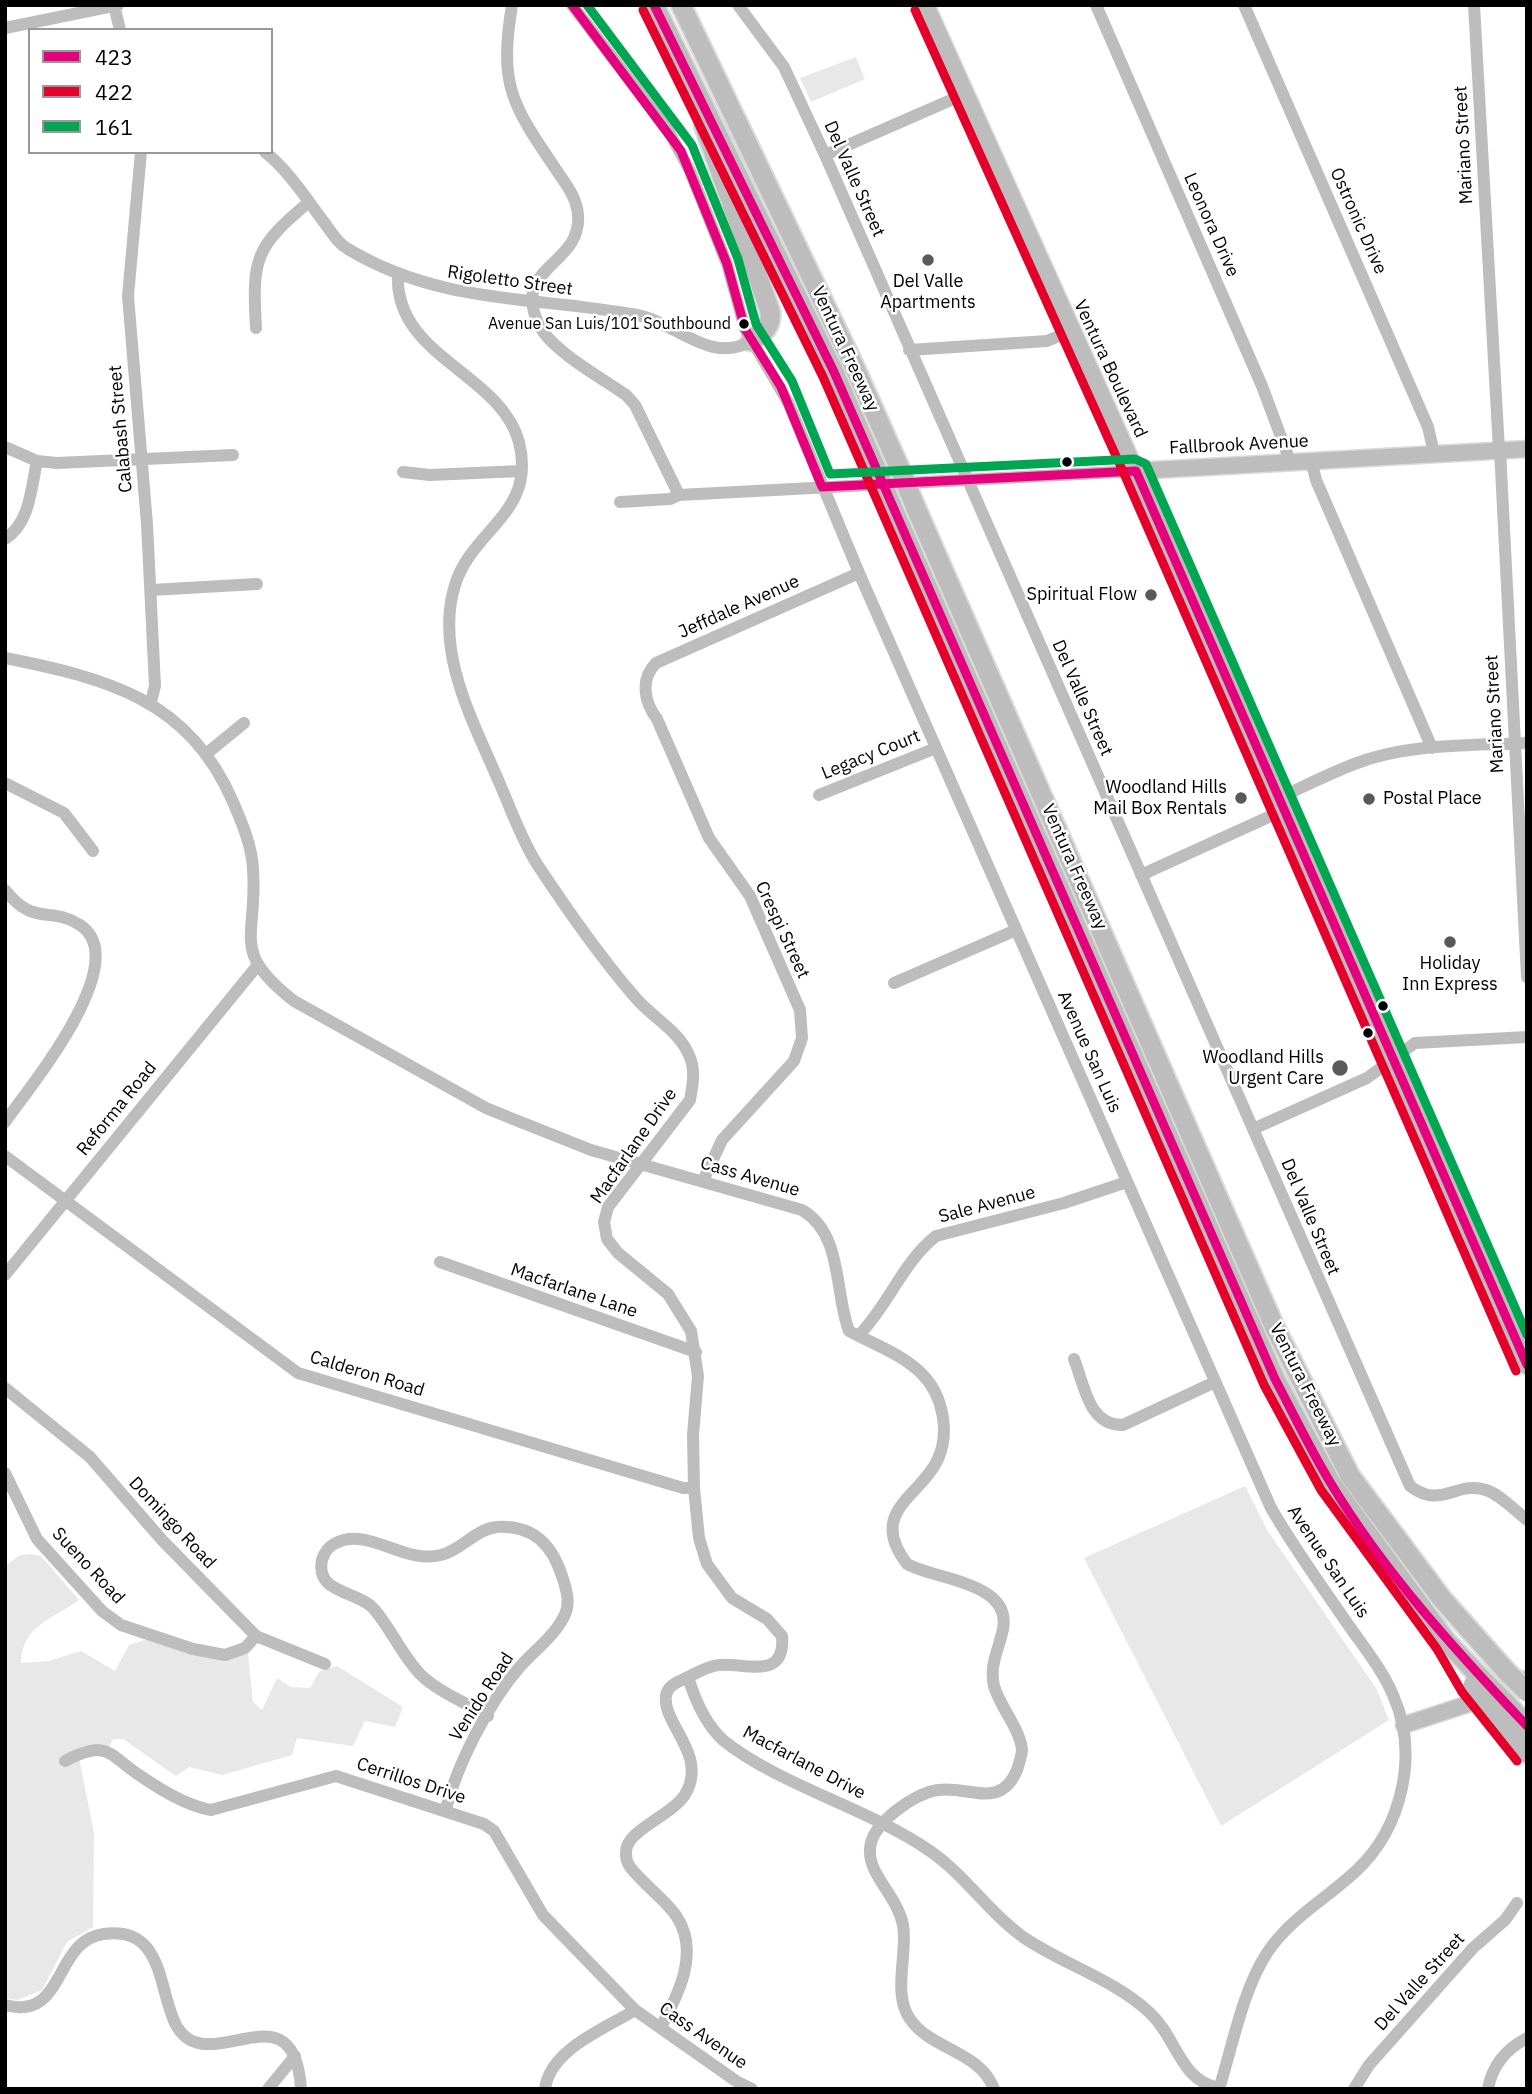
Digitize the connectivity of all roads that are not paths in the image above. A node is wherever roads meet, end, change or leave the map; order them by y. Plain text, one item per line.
1 (513, 5) edge
2 (572, 5) edge
3 (654, 5) edge
4 (681, 5) edge
5 (738, 5) edge
6 (926, 5) edge
7 (1096, 5) edge
8 (1244, 5) edge
9 (1474, 5) edge
10 (115, 6) edge
11 (5, 28) edge
12 (120, 28) edge
13 (967, 93) junction
14 (701, 97) junction
15 (141, 154) edge
16 (267, 154) edge
17 (825, 155) junction
18 (309, 202) junction
19 (398, 273) junction
20 (533, 303) junction
21 (256, 328) dead end
22 (1071, 331) junction
23 (751, 341) junction
24 (909, 349) junction
25 (5, 447) edge
26 (1527, 449) edge
27 (1499, 450) junction
28 (1434, 453) junction
29 (233, 455) dead end
30 (141, 459) junction
31 (1311, 460) junction
32 (37, 461) junction
33 (1290, 461) junction
34 (521, 471) junction
35 (1136, 471) junction
36 (403, 472) dead end
37 (967, 481) junction
38 (822, 487) junction
39 (679, 495) junction
40 (620, 502) dead end
41 (5, 539) edge
42 (859, 573) junction
43 (257, 584) dead end
44 (151, 590) junction
45 (5, 658) edge
46 (646, 683) joint
47 (151, 702) junction
48 (244, 723) dead end
49 (1520, 743) edge
50 (936, 748) junction
51 (1432, 748) junction
52 (206, 754) junction
53 (5, 783) edge
54 (819, 796) dead end
55 (1281, 804) junction
56 (93, 850) dead end
57 (1141, 875) junction
58 (5, 890) edge
59 (1016, 930) junction
60 (257, 966) junction
61 (1527, 977) edge
62 (894, 983) dead end
63 (1527, 1037) edge
64 (1392, 1058) junction
65 (5, 1122) edge
66 (1253, 1129) junction
67 (5, 1156) edge
68 (640, 1164) junction
69 (703, 1181) junction
70 (1127, 1182) junction
71 (65, 1201) junction
72 (440, 1262) dead end
73 (5, 1275) edge
74 (860, 1334) junction
75 (1521, 1336) edge
76 (696, 1352) junction
77 (1074, 1359) dead end
78 (1527, 1366) edge
79 (1215, 1382) junction
80 (5, 1388) edge
81 (5, 1473) edge
82 (694, 1488) junction
83 (1527, 1520) edge
84 (256, 1636) junction
85 (325, 1664) dead end
86 (688, 1677) junction
87 (1527, 1678) edge
88 (1527, 1692) edge
89 (1499, 1707) junction
90 (488, 1716) junction
91 (1404, 1725) junction
92 (1527, 1726) edge
93 (1527, 1753) edge
94 (65, 1761) dead end
95 (446, 1810) junction
96 (882, 1823) junction
97 (1517, 1903) dead end
98 (5, 2005) edge
99 (635, 2010) junction
100 (661, 2027) junction
101 (1527, 2038) edge
102 (295, 2056) junction
103 (1219, 2088) edge
104 (268, 2089) edge
105 (301, 2089) edge
106 (545, 2089) edge
107 (752, 2089) edge
108 (994, 2089) edge
109 (1354, 2089) edge
110 (1488, 2089) edge

1 - 20 street
2 - 23 street, Avenue San Luis
3 - 14 highway, Ventura Freeway
4 - 88 highway, Ventura Freeway, bridge
5 - 17 street, Del Valle Street
6 - 13 main road, Ventura Boulevard
7 - 33 street, Leonora Drive
8 - 28 street, Ostronic Drive
9 - 27 street, Mariano Street
10 - 11 street
10 - 12 street
13 - 17 street
13 - 22 main road, Ventura Boulevard
14 - 23 highway
14 - 89 highway, Ventura Freeway, bridge
15 - 30 street, Calabash Street
16 - 18 street, Rigoletto Street
17 - 24 street, Del Valle Street
18 - 19 street, Rigoletto Street
18 - 21 street
19 - 20 street, Rigoletto Street
19 - 34 street, Macfarlane Drive
20 - 23 street, Rigoletto Street
20 - 39 street
22 - 24 street
22 - 35 main road, Ventura Boulevard
23 - 38 street, Avenue San Luis
24 - 37 street, Del Valle Street
25 - 32 street
26 - 27 main road, Fallbrook Avenue
27 - 28 main road, Fallbrook Avenue
27 - 49 street, Mariano Street
28 - 31 main road, Fallbrook Avenue
29 - 30 street
30 - 32 street
30 - 44 street, Calabash Street
31 - 33 main road, Fallbrook Avenue
31 - 51 street
32 - 41 street
33 - 35 main road, Fallbrook Avenue
34 - 36 street
34 - 68 street, Macfarlane Drive
35 - 37 street, Fallbrook Avenue
35 - 55 main road, Ventura Boulevard
37 - 38 street, Fallbrook Avenue
37 - 57 street, Del Valle Street
38 - 39 street, Fallbrook Avenue
38 - 42 street, Avenue San Luis
39 - 40 street, Fallbrook Avenue
42 - 46 street, Jeffdale Avenue
42 - 50 street, Avenue San Luis
43 - 44 street
44 - 47 street, Calabash Street
45 - 47 street
46 - 69 street, Crespi Street
47 - 52 street
48 - 52 street
49 - 51 street
49 - 61 street, Mariano Street
50 - 54 street, Legacy Court
50 - 59 street, Avenue San Luis
51 - 55 street
52 - 60 street
53 - 56 street
55 - 57 street
55 - 64 main road, Ventura Boulevard
57 - 66 street, Del Valle Street
58 - 65 street
59 - 62 street
59 - 70 street, Avenue San Luis
60 - 68 street, Cass Avenue
60 - 71 street, Reforma Road
63 - 64 street
64 - 66 street
64 - 75 main road, Ventura Boulevard
66 - 83 street, Del Valle Street
67 - 71 street, Calderon Road
68 - 69 street, Cass Avenue
68 - 76 street, Macfarlane Drive
69 - 74 street, Cass Avenue
70 - 74 street, Sale Avenue
70 - 79 street, Avenue San Luis
71 - 73 street, Reforma Road
71 - 82 street, Calderon Road
72 - 76 street, Macfarlane Lane
74 - 96 street, Cass Avenue
75 - 78 main road, Ventura Boulevard
76 - 82 street, Macfarlane Drive
77 - 79 street
79 - 91 street, Avenue San Luis
80 - 84 street, Domingo Road
81 - 84 street, Sueno Road
82 - 86 street, Macfarlane Drive
84 - 85 street, Domingo Road
86 - 96 street, Macfarlane Drive
86 - 100 street
87 - 91 main road
89 - 92 highway, Ventura Freeway
89 - 93 highway
90 - 90 street, Venido Road
90 - 95 street, Venido Road
91 - 103 street, Avenue San Luis
94 - 95 street, Cerrillos Drive
95 - 99 street, Cerrillos Drive
96 - 103 street, Macfarlane Drive
96 - 108 street
97 - 109 street, Del Valle Street
98 - 102 street
99 - 100 street, Cass Avenue
99 - 106 street
100 - 107 street, Cass Avenue
101 - 110 street
102 - 104 street
102 - 105 street

